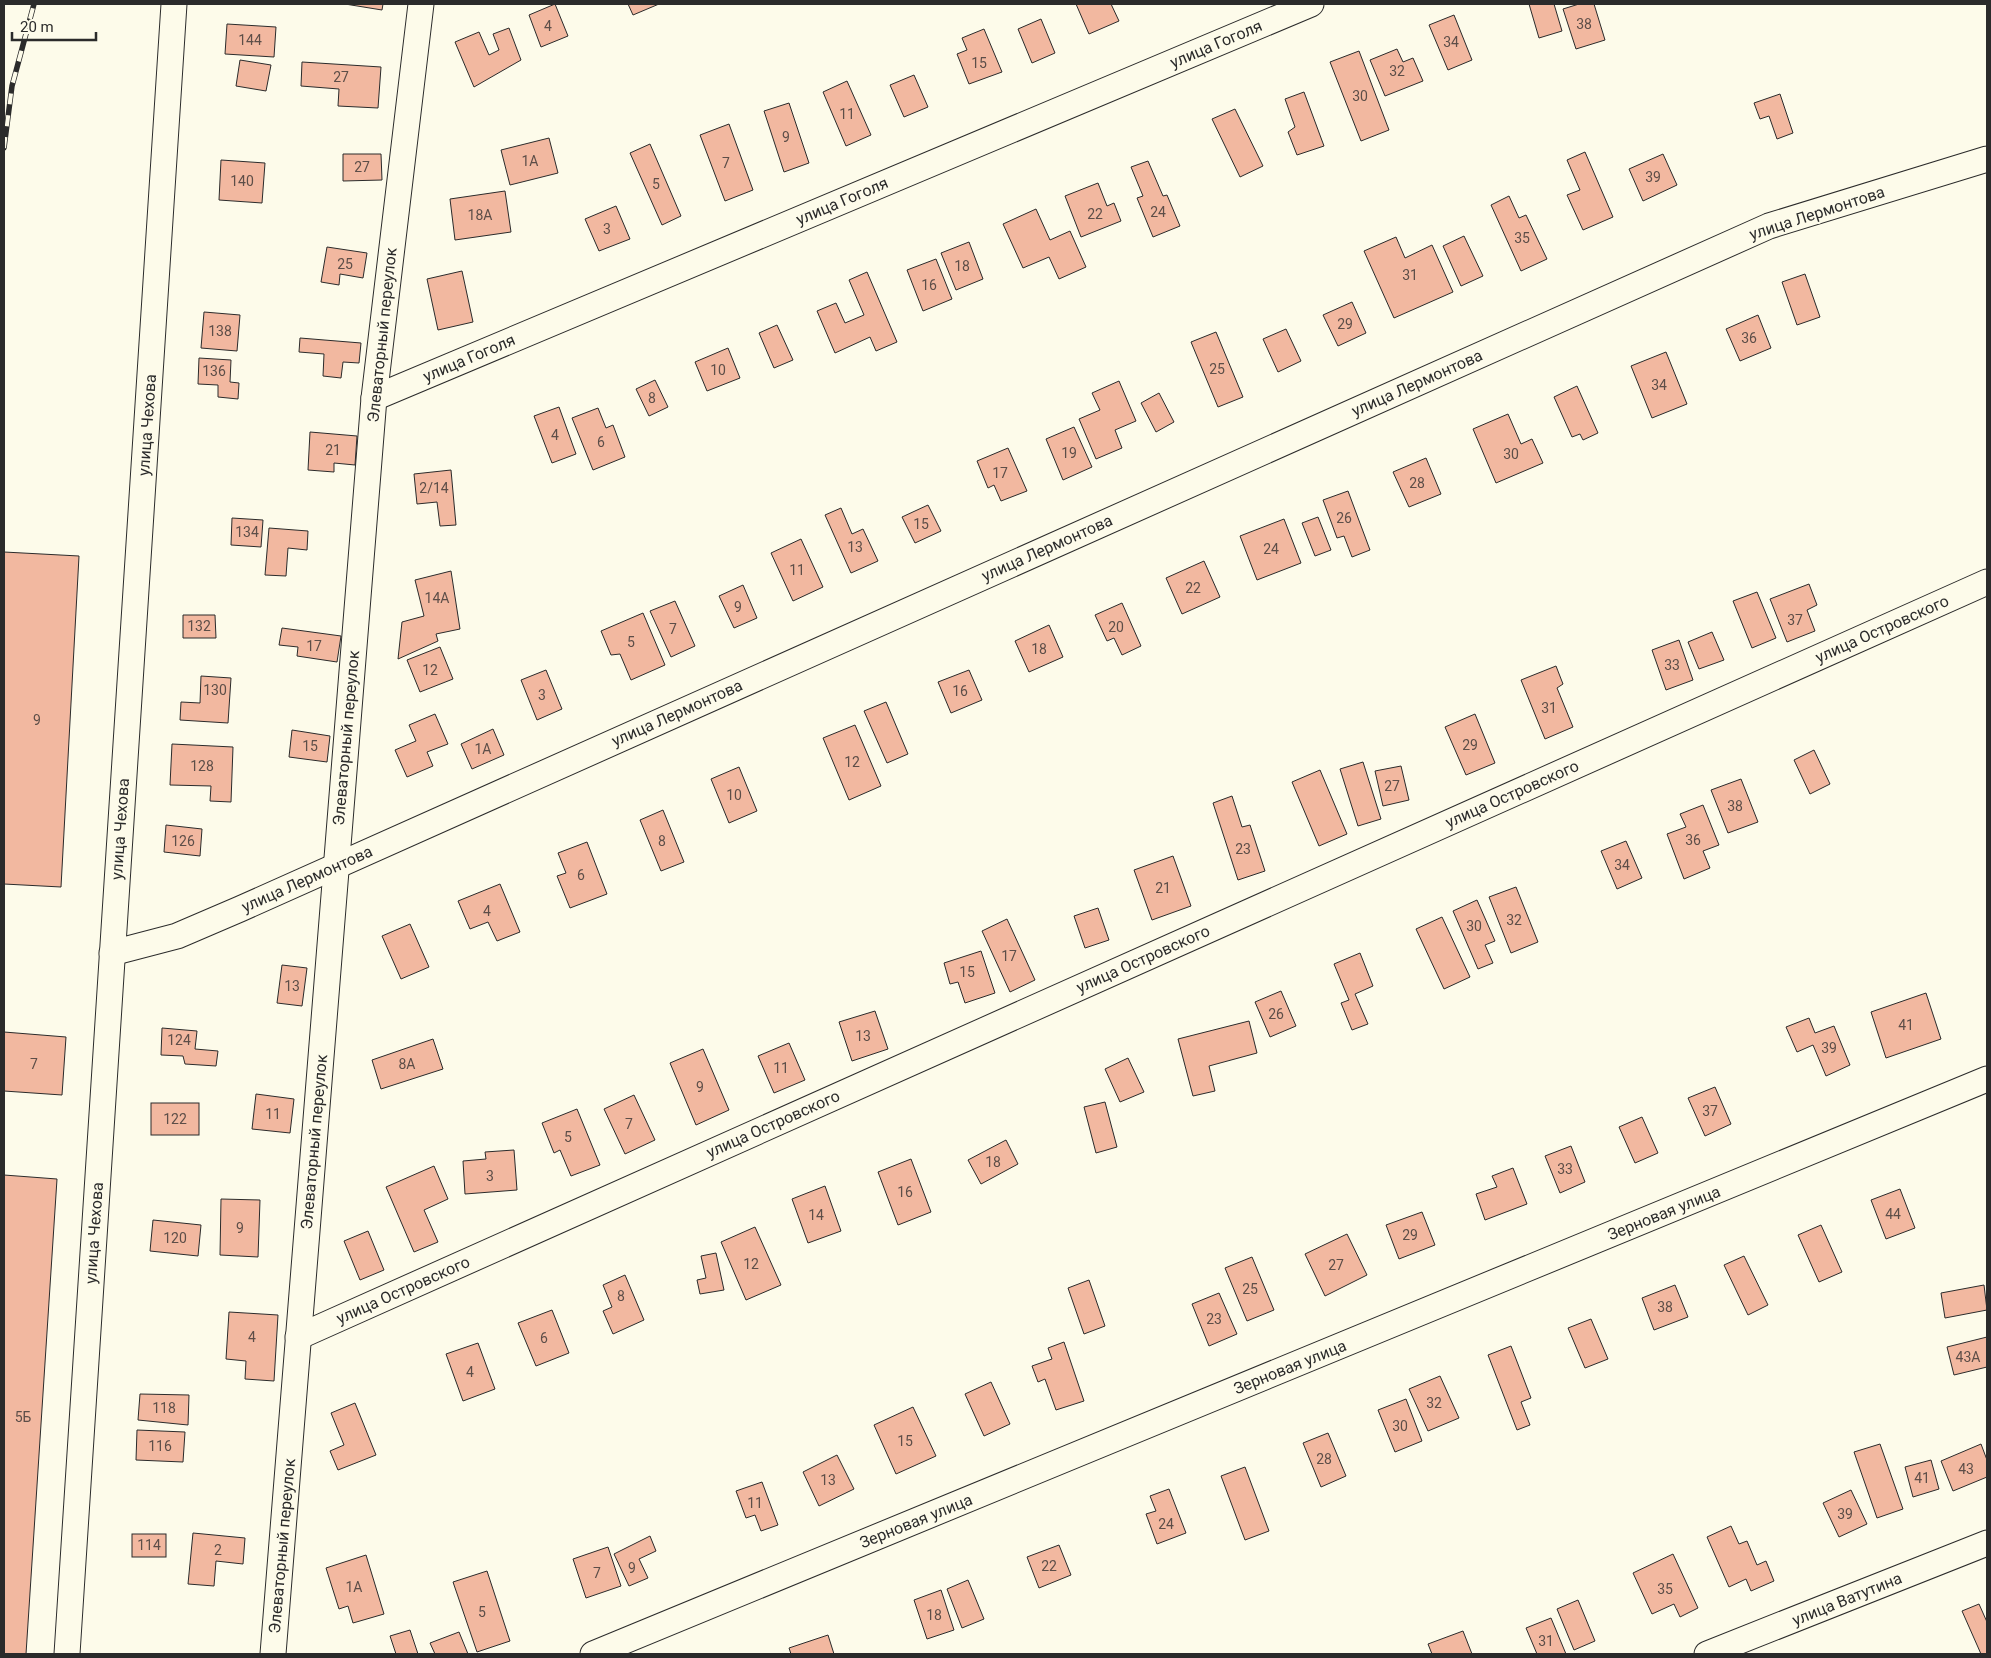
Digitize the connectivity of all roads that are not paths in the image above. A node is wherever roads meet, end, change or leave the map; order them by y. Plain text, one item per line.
1 (174, 4) edge
2 (421, 4) edge
3 (1311, 4) edge
4 (1987, 159) edge
5 (374, 398) junction
6 (1987, 582) edge
7 (336, 866) junction
8 (112, 952) junction
9 (1987, 1080) edge
10 (298, 1337) junction
11 (1987, 1543) edge
12 (66, 1654) edge
13 (273, 1654) edge
14 (593, 1654) edge
15 (1707, 1654) edge

1 - 8 street, улица Чехова
2 - 5 street, Элеваторный переулок
3 - 5 street, улица Гоголя
4 - 7 street, улица Лермонтова
5 - 7 street, Элеваторный переулок
6 - 10 street, улица Островского
7 - 8 street, улица Лермонтова
7 - 10 street, Элеваторный переулок
8 - 12 street, улица Чехова
9 - 14 street, Зерновая улица
10 - 13 street, Элеваторный переулок
11 - 15 street, улица Ватутина

